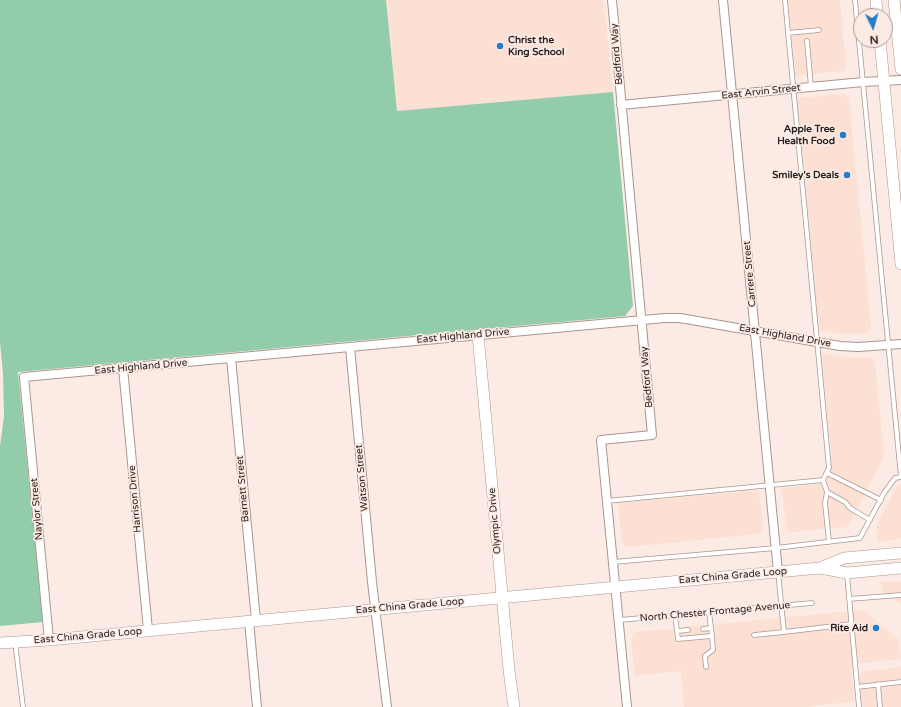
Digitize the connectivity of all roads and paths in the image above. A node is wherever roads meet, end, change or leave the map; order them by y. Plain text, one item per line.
1 (612, 0) edge
2 (724, 0) edge
3 (785, 0) edge
4 (855, 0) edge
5 (894, 0) edge
6 (819, 30) dead end
7 (788, 33) junction
8 (807, 42) dead end
9 (881, 48) edge
10 (901, 69) edge
11 (901, 80) edge
12 (884, 81) junction
13 (863, 82) junction
14 (811, 87) junction
15 (793, 89) junction
16 (732, 94) junction
17 (621, 105) junction
18 (901, 264) edge
19 (641, 320) junction
20 (755, 331) junction
21 (478, 335) junction
22 (816, 342) junction
23 (889, 344) junction
24 (901, 344) edge
25 (350, 347) junction
26 (231, 358) junction
27 (123, 368) junction
28 (24, 378) joint
29 (827, 473) junction
30 (901, 477) edge
31 (823, 480) junction
32 (770, 486) junction
33 (827, 492) junction
34 (881, 500) junction
35 (607, 501) junction
36 (870, 520) junction
37 (829, 542) junction
38 (776, 548) junction
39 (901, 553) edge
40 (613, 562) junction
41 (820, 568) junction
42 (901, 568) edge
43 (778, 572) junction
44 (847, 573) junction
45 (615, 587) junction
46 (901, 594) edge
47 (502, 597) junction
48 (849, 599) junction
49 (812, 603) dead end
50 (782, 606) junction
51 (376, 609) junction
52 (709, 612) junction
53 (675, 615) junction
54 (618, 620) junction
55 (252, 621) junction
56 (851, 624) junction
57 (711, 628) junction
58 (703, 629) dead end
59 (148, 630) junction
60 (688, 630) dead end
61 (677, 631) junction
62 (784, 632) junction
63 (754, 635) dead end
64 (712, 636) junction
65 (49, 640) junction
66 (15, 642) junction
67 (0, 643) edge
68 (706, 667) dead end
69 (901, 682) edge
70 (878, 684) junction
71 (857, 686) junction
72 (23, 707) edge
73 (257, 707) edge
74 (387, 707) edge
75 (514, 707) edge
76 (627, 707) edge
77 (859, 707) edge
78 (880, 707) edge

1 - 17 street, Bedford Way
2 - 16 street, Carrere Street
3 - 7 lane
4 - 13 lane
5 - 10 main road
6 - 7 lane
7 - 15 lane
8 - 14 lane
9 - 12 main road
11 - 12 street, East Arvin Street
12 - 13 street, East Arvin Street
12 - 18 main road
13 - 14 street, East Arvin Street
13 - 23 lane
14 - 15 street, East Arvin Street
15 - 16 street, East Arvin Street
15 - 22 lane
16 - 17 street, East Arvin Street
16 - 20 street, Carrere Street
17 - 19 street, Bedford Way
19 - 20 street, East Highland Drive
19 - 21 street, East Highland Drive
19 - 35 street, Bedford Way
20 - 22 street, East Highland Drive
20 - 32 street, Carrere Street
21 - 25 street, East Highland Drive
21 - 47 main road, Olympic Drive
22 - 23 street, East Highland Drive
22 - 29 lane
23 - 24 street, East Highland Drive
23 - 30 lane
25 - 26 street, East Highland Drive
25 - 51 street, Watson Street
26 - 27 street, East Highland Drive
26 - 55 street, Barnett Street
27 - 28 street, East Highland Drive
27 - 59 street, Harrison Drive
28 - 65 street, Naylor Street
29 - 31 lane
29 - 34 lane
30 - 34 lane
31 - 32 lane
31 - 33 lane
32 - 35 lane
32 - 38 street, Carrere Street
33 - 36 lane
33 - 37 lane
34 - 36 lane
35 - 40 street, Bedford Way
36 - 37 lane
37 - 38 lane
38 - 40 lane
38 - 43 street, Carrere Street
39 - 41 main road, East China Grade Loop
40 - 45 street, Bedford Way
41 - 43 main road, East China Grade Loop
41 - 44 main road, East China Grade Loop
42 - 44 main road, East China Grade Loop
43 - 45 main road, East China Grade Loop
43 - 50 lane
44 - 48 lane
45 - 47 main road, East China Grade Loop
45 - 54 street, Bedford Way
46 - 48 lane
47 - 51 main road, East China Grade Loop
47 - 75 main road, Olympic Drive
48 - 56 lane
49 - 50 lane, North Chester Frontage Avenue
50 - 52 lane, North Chester Frontage Avenue
50 - 62 lane
51 - 55 main road, East China Grade Loop
51 - 74 street, Watson Street
52 - 53 lane, North Chester Frontage Avenue
52 - 57 lane
53 - 54 lane, North Chester Frontage Avenue
53 - 61 lane
54 - 76 street, Bedford Way
55 - 59 main road, East China Grade Loop
55 - 73 street, Barnett Street
56 - 62 lane
56 - 71 lane
57 - 58 lane
57 - 64 lane
59 - 65 main road, East China Grade Loop
60 - 61 lane
61 - 64 lane
62 - 63 lane
64 - 68 lane
65 - 66 main road, East China Grade Loop
66 - 67 main road, East China Grade Loop
66 - 72 lane
69 - 70 lane
70 - 71 lane
70 - 78 lane
71 - 77 lane

